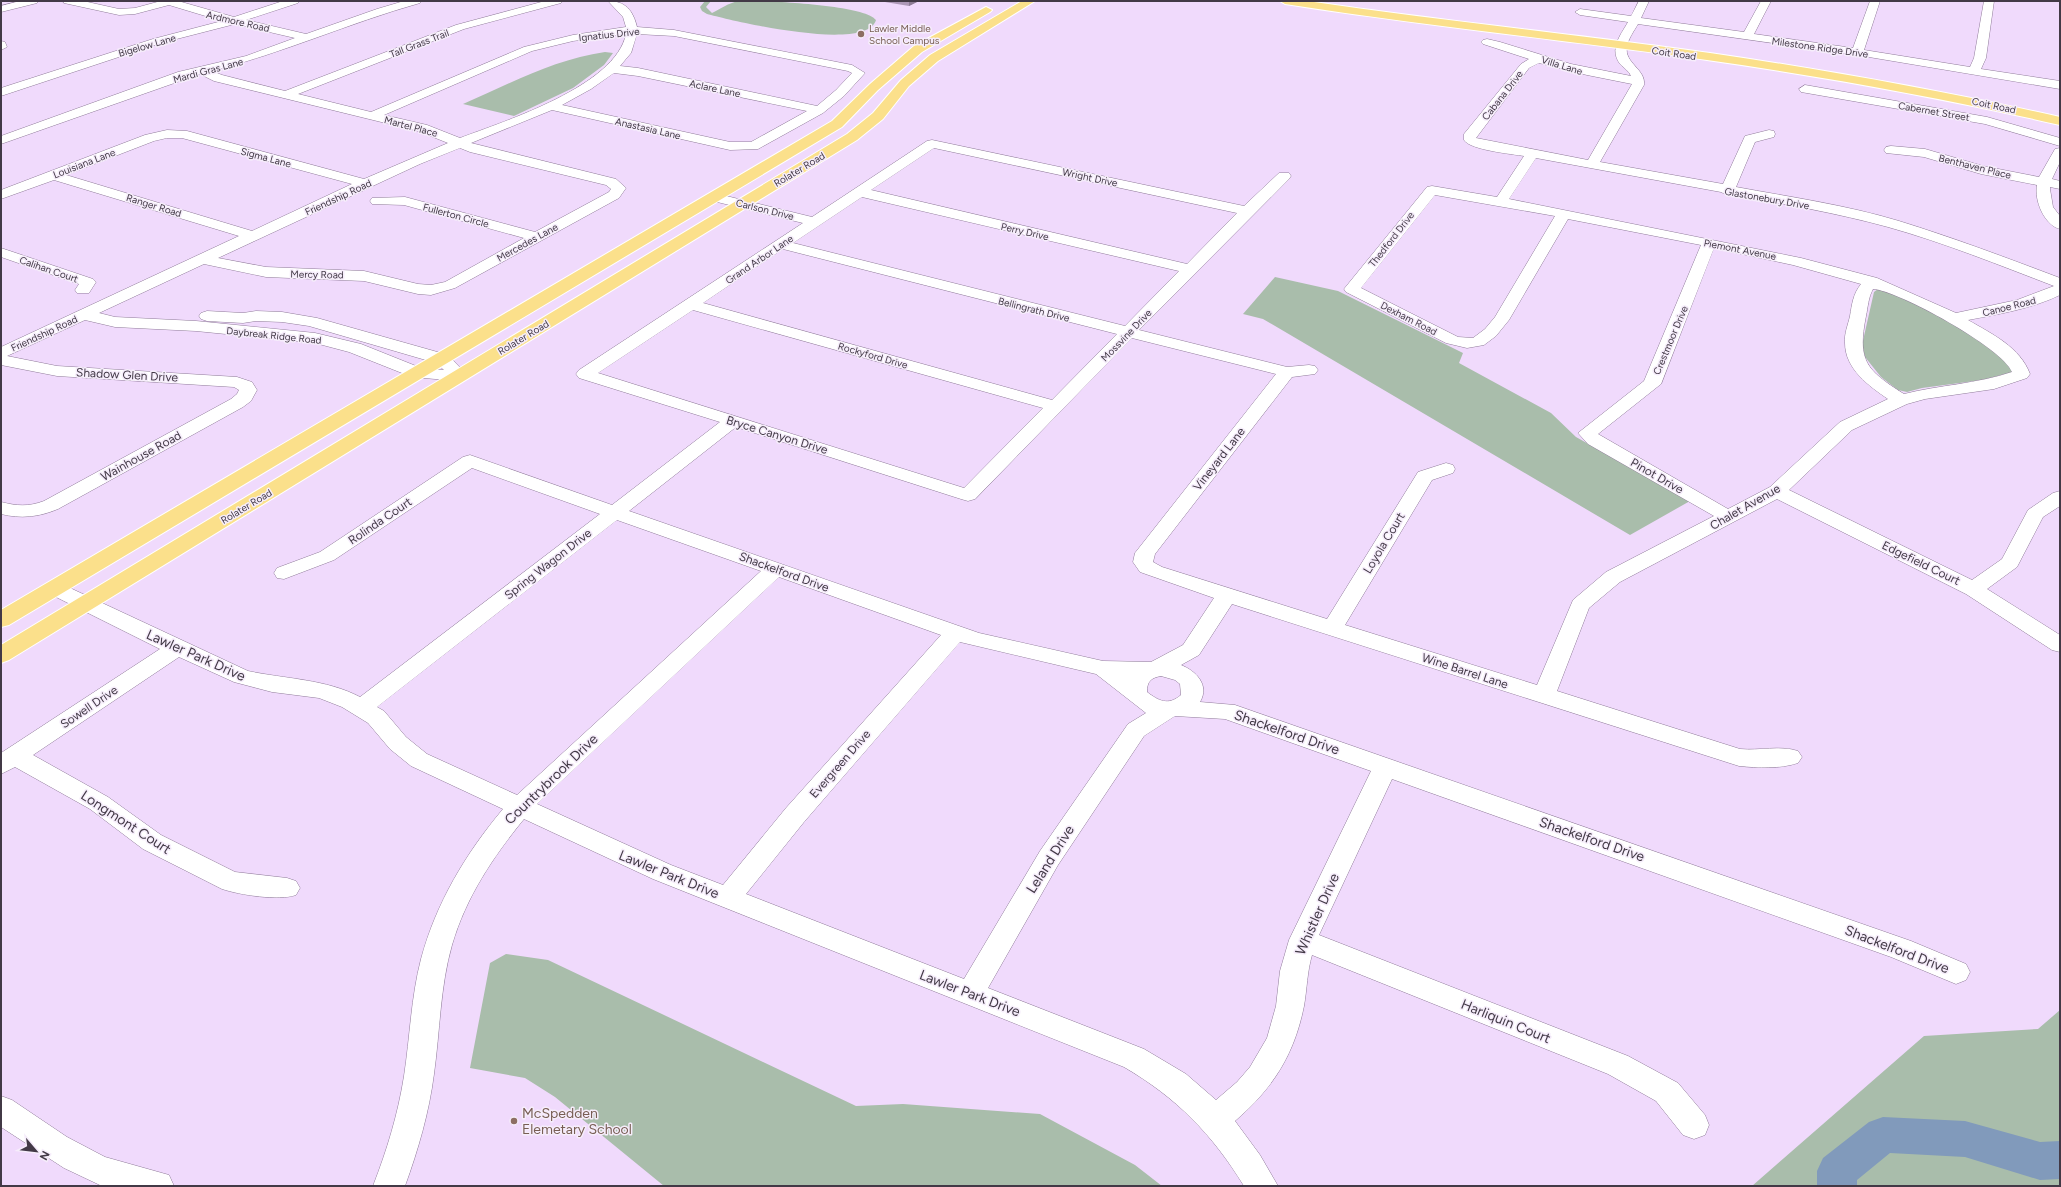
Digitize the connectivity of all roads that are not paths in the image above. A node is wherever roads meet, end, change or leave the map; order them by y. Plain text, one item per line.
1 (33, 1) edge
2 (68, 1) edge
3 (294, 1) edge
4 (416, 1) edge
5 (557, 1) edge
6 (1030, 1) edge
7 (1286, 1) edge
8 (1330, 1) edge
9 (1644, 1) edge
10 (1766, 1) edge
11 (1875, 1) edge
12 (1989, 1) edge
13 (171, 2) edge
14 (618, 5) edge
15 (1000, 7) edge
16 (1, 9) edge
17 (1364, 10) junction
18 (1580, 12) dead end
19 (1635, 19) junction
20 (235, 21) junction
21 (632, 30) junction
22 (1747, 36) junction
23 (308, 38) junction
24 (1487, 42) dead end
25 (1621, 45) junction
26 (913, 52) junction
27 (1858, 52) junction
28 (938, 56) junction
29 (1539, 58) junction
30 (611, 69) junction
31 (200, 70) junction
32 (1974, 70) junction
33 (1639, 80) junction
34 (2060, 86) edge
35 (1806, 89) dead end
36 (1, 92) edge
37 (285, 94) junction
38 (551, 106) junction
39 (819, 110) junction
40 (2060, 113) edge
41 (371, 116) junction
42 (2060, 121) edge
43 (167, 134) joint
44 (1769, 134) dead end
45 (1470, 137) joint
46 (1, 140) edge
47 (2060, 142) edge
48 (459, 144) junction
49 (932, 144) joint
50 (1891, 150) dead end
51 (2060, 152) edge
52 (1532, 154) junction
53 (1591, 165) junction
54 (53, 175) junction
55 (1284, 176) dead end
56 (2043, 182) junction
57 (366, 184) junction
58 (2060, 185) edge
59 (619, 188) joint
60 (1431, 190) joint
61 (1728, 191) junction
62 (860, 192) junction
63 (1, 195) edge
64 (714, 197) junction
65 (377, 201) dead end
66 (1501, 201) junction
67 (742, 203) junction
68 (1247, 211) junction
69 (1564, 214) junction
70 (815, 222) junction
71 (2060, 226) edge
72 (254, 236) junction
73 (535, 237) junction
74 (1709, 243) junction
75 (781, 244) junction
76 (1, 252) edge
77 (203, 259) junction
78 (1190, 269) junction
79 (1872, 281) junction
80 (2060, 283) edge
81 (1352, 289) joint
82 (2060, 289) edge
83 (83, 290) dead end
84 (431, 290) joint
85 (691, 304) junction
86 (104, 306) junction
87 (84, 315) junction
88 (1956, 318) junction
89 (249, 320) junction
90 (305, 320) junction
91 (1128, 333) junction
92 (288, 334) junction
93 (1, 353) edge
94 (442, 359) junction
95 (1, 360) edge
96 (1309, 370) dead end
97 (1287, 372) junction
98 (418, 373) junction
99 (585, 374) joint
100 (2021, 374) joint
101 (459, 376) junction
102 (248, 392) joint
103 (1901, 400) junction
104 (1055, 406) junction
105 (733, 421) junction
106 (1587, 433) joint
107 (470, 461) joint
108 (1446, 468) dead end
109 (1777, 491) junction
110 (968, 495) joint
111 (2060, 497) edge
112 (1, 508) edge
113 (615, 512) junction
114 (1730, 518) junction
115 (1145, 565) joint
116 (776, 569) junction
117 (284, 573) dead end
118 (55, 588) junction
119 (1973, 589) junction
120 (1227, 595) junction
121 (86, 603) junction
122 (1, 620) edge
123 (1332, 629) junction
124 (955, 633) junction
125 (2060, 645) edge
126 (177, 648) junction
127 (1191, 650) junction
128 (1, 655) edge
129 (1103, 668) junction
130 (1156, 670) junction
131 (1191, 682) junction
132 (1137, 696) junction
133 (1544, 696) junction
134 (362, 707) junction
135 (1172, 708) junction
136 (1227, 711) junction
137 (1136, 730) junction
138 (1790, 757) dead end
139 (8, 761) edge
140 (1386, 766) junction
141 (520, 807) junction
142 (287, 888) dead end
143 (728, 898) junction
144 (1303, 940) junction
145 (1956, 972) dead end
146 (970, 993) junction
147 (1, 1110) edge
148 (1216, 1119) junction
149 (1694, 1125) dead end
150 (158, 1186) edge
151 (389, 1186) edge
152 (1262, 1186) edge

1 - 16 street
2 - 13 street
3 - 20 street, Bigelow Lane
4 - 23 street, Mardi Gras Lane
5 - 37 street, Tall Grass Trail
6 - 15 main road, Rolater Road
7 - 17 main road, Coit Road
8 - 17 main road, Coit Road
9 - 19 street
10 - 22 street
11 - 27 street
12 - 32 street
13 - 20 street, Ardmore Road
14 - 21 street
15 - 26 main road, Rolater Road
15 - 28 main road, Rolater Road
17 - 25 main road, Coit Road
18 - 19 street, Milestone Ridge Drive
19 - 22 street, Milestone Ridge Drive
19 - 25 street
20 - 23 street, Ardmore Road
20 - 36 street, Bigelow Lane
21 - 30 street, Friendship Road
21 - 39 street, Ignatius Drive
21 - 41 street, Ignatius Drive
22 - 27 street, Milestone Ridge Drive
23 - 31 street, Mardi Gras Lane
24 - 29 street, Villa Lane
25 - 33 street
25 - 40 main road, Coit Road
25 - 42 main road, Coit Road
26 - 28 main road
26 - 64 main road, Rolater Road
27 - 32 street, Milestone Ridge Drive
28 - 67 main road, Rolater Road
29 - 33 street, Villa Lane
29 - 45 street, Cabana Drive
30 - 38 street, Friendship Road
30 - 39 street, Aclare Lane
31 - 37 street, Martel Place
31 - 46 street, Mardi Gras Lane
32 - 34 street, Milestone Ridge Drive
33 - 53 street
35 - 47 street, Cabernet Street
37 - 41 street, Martel Place
38 - 39 street, Anastasia Lane
38 - 48 street, Friendship Road
41 - 48 street, Martel Place
43 - 54 street, Louisiana Lane
43 - 57 street, Sigma Lane
44 - 61 street
45 - 52 street, Glastonebury Drive
48 - 57 street, Friendship Road
48 - 59 street, Martel Place
49 - 62 street, Grand Arbor Lane
49 - 68 street, Wright Drive
50 - 56 street, Benthaven Place
51 - 56 street
52 - 53 street, Glastonebury Drive
52 - 66 street
53 - 61 street, Glastonebury Drive
54 - 63 street, Louisiana Lane
54 - 72 street, Ranger Road
55 - 68 street, Mossvine Drive
56 - 58 street, Benthaven Place
56 - 71 street
57 - 72 street, Friendship Road
59 - 73 street, Mercedes Lane
60 - 66 street, Piemont Avenue
60 - 81 street, Thedford Drive
61 - 80 street, Glastonebury Drive
62 - 70 street, Grand Arbor Lane
62 - 78 street, Perry Drive
64 - 67 street, Carlson Drive
64 - 94 main road, Rolater Road
65 - 73 street, Fullerton Circle
66 - 69 street, Piemont Avenue
67 - 70 street, Carlson Drive
67 - 101 main road, Rolater Road
68 - 78 street, Mossvine Drive
69 - 74 street, Piemont Avenue
69 - 81 street, Dexham Road
70 - 75 street, Grand Arbor Lane
72 - 77 street, Friendship Road
73 - 84 street, Mercedes Lane
74 - 79 street, Piemont Avenue
74 - 106 street, Crestmoor Drive
75 - 85 street, Grand Arbor Lane
75 - 91 street, Bellingrath Drive
76 - 83 street, Calihan Court
77 - 84 street, Mercy Road
77 - 86 street, Friendship Road
78 - 91 street, Mossvine Drive
79 - 88 street, Piemont Avenue
79 - 103 street
82 - 88 street, Canoe Road
85 - 99 street, Grand Arbor Lane
85 - 104 street, Rockyford Drive
86 - 87 street, Friendship Road
86 - 89 street, Daybreak Ridge Road
87 - 89 street, Daybreak Ridge Road
87 - 93 street, Friendship Road
88 - 100 street, Piemont Avenue
89 - 90 street, Daybreak Ridge Road
89 - 92 street, Daybreak Ridge Road
90 - 92 street
90 - 94 street, Daybreak Ridge Road
91 - 97 street, Bellingrath Drive
91 - 104 street, Mossvine Drive
92 - 98 street, Daybreak Ridge Road
94 - 98 main road, Rolater Road
94 - 101 street, Daybreak Ridge Road
95 - 102 street, Shadow Glen Drive
96 - 97 street
97 - 115 street, Vineyard Lane
98 - 101 street, Daybreak Ridge Road
98 - 118 main road, Rolater Road
99 - 105 street, Bryce Canyon Drive
100 - 103 street, Chalet Avenue
101 - 121 main road, Rolater Road
102 - 112 street, Wainhouse Road
103 - 109 street, Chalet Avenue
104 - 110 street, Mossvine Drive
105 - 110 street, Bryce Canyon Drive
105 - 113 street, Spring Wagon Drive
106 - 114 street, Pinot Drive
107 - 113 street, Shackelford Drive
107 - 117 street, Rolinda Court
108 - 123 street, Loyola Court
109 - 114 street, Chalet Avenue
109 - 119 street, Edgefield Court
111 - 119 street
113 - 116 street, Shackelford Drive
113 - 134 street, Spring Wagon Drive
114 - 133 street, Chalet Avenue
115 - 120 street, Wine Barrel Lane
116 - 124 street, Shackelford Drive
116 - 141 street, Countrybrook Drive
118 - 121 street, Lawler Park Drive
118 - 122 main road, Rolater Road
119 - 125 street, Edgefield Court
120 - 123 street, Wine Barrel Lane
120 - 127 street
121 - 126 street, Lawler Park Drive
121 - 128 main road, Rolater Road
123 - 133 street, Wine Barrel Lane
124 - 129 street, Shackelford Drive
124 - 143 street, Evergreen Drive
126 - 134 street, Lawler Park Drive
126 - 139 street, Sowell Drive
127 - 130 street
127 - 131 street
129 - 130 street, Shackelford Drive
129 - 132 street, Shackelford Drive
130 - 131 street
130 - 132 street
131 - 135 street
131 - 136 street, Shackelford Drive
132 - 135 street
132 - 137 street
133 - 138 street, Wine Barrel Lane
134 - 141 street, Lawler Park Drive
135 - 136 street, Shackelford Drive
135 - 137 street, Leland Drive
136 - 140 street, Shackelford Drive
137 - 146 street, Leland Drive
139 - 142 street, Longmont Court
140 - 144 street, Whistler Drive
140 - 145 street, Shackelford Drive
141 - 143 street, Lawler Park Drive
141 - 151 street, Countrybrook Drive
143 - 146 street, Lawler Park Drive
144 - 148 street, Whistler Drive
144 - 149 street, Harliquin Court
146 - 148 street, Lawler Park Drive
147 - 150 street
148 - 152 street, Lawler Park Drive

